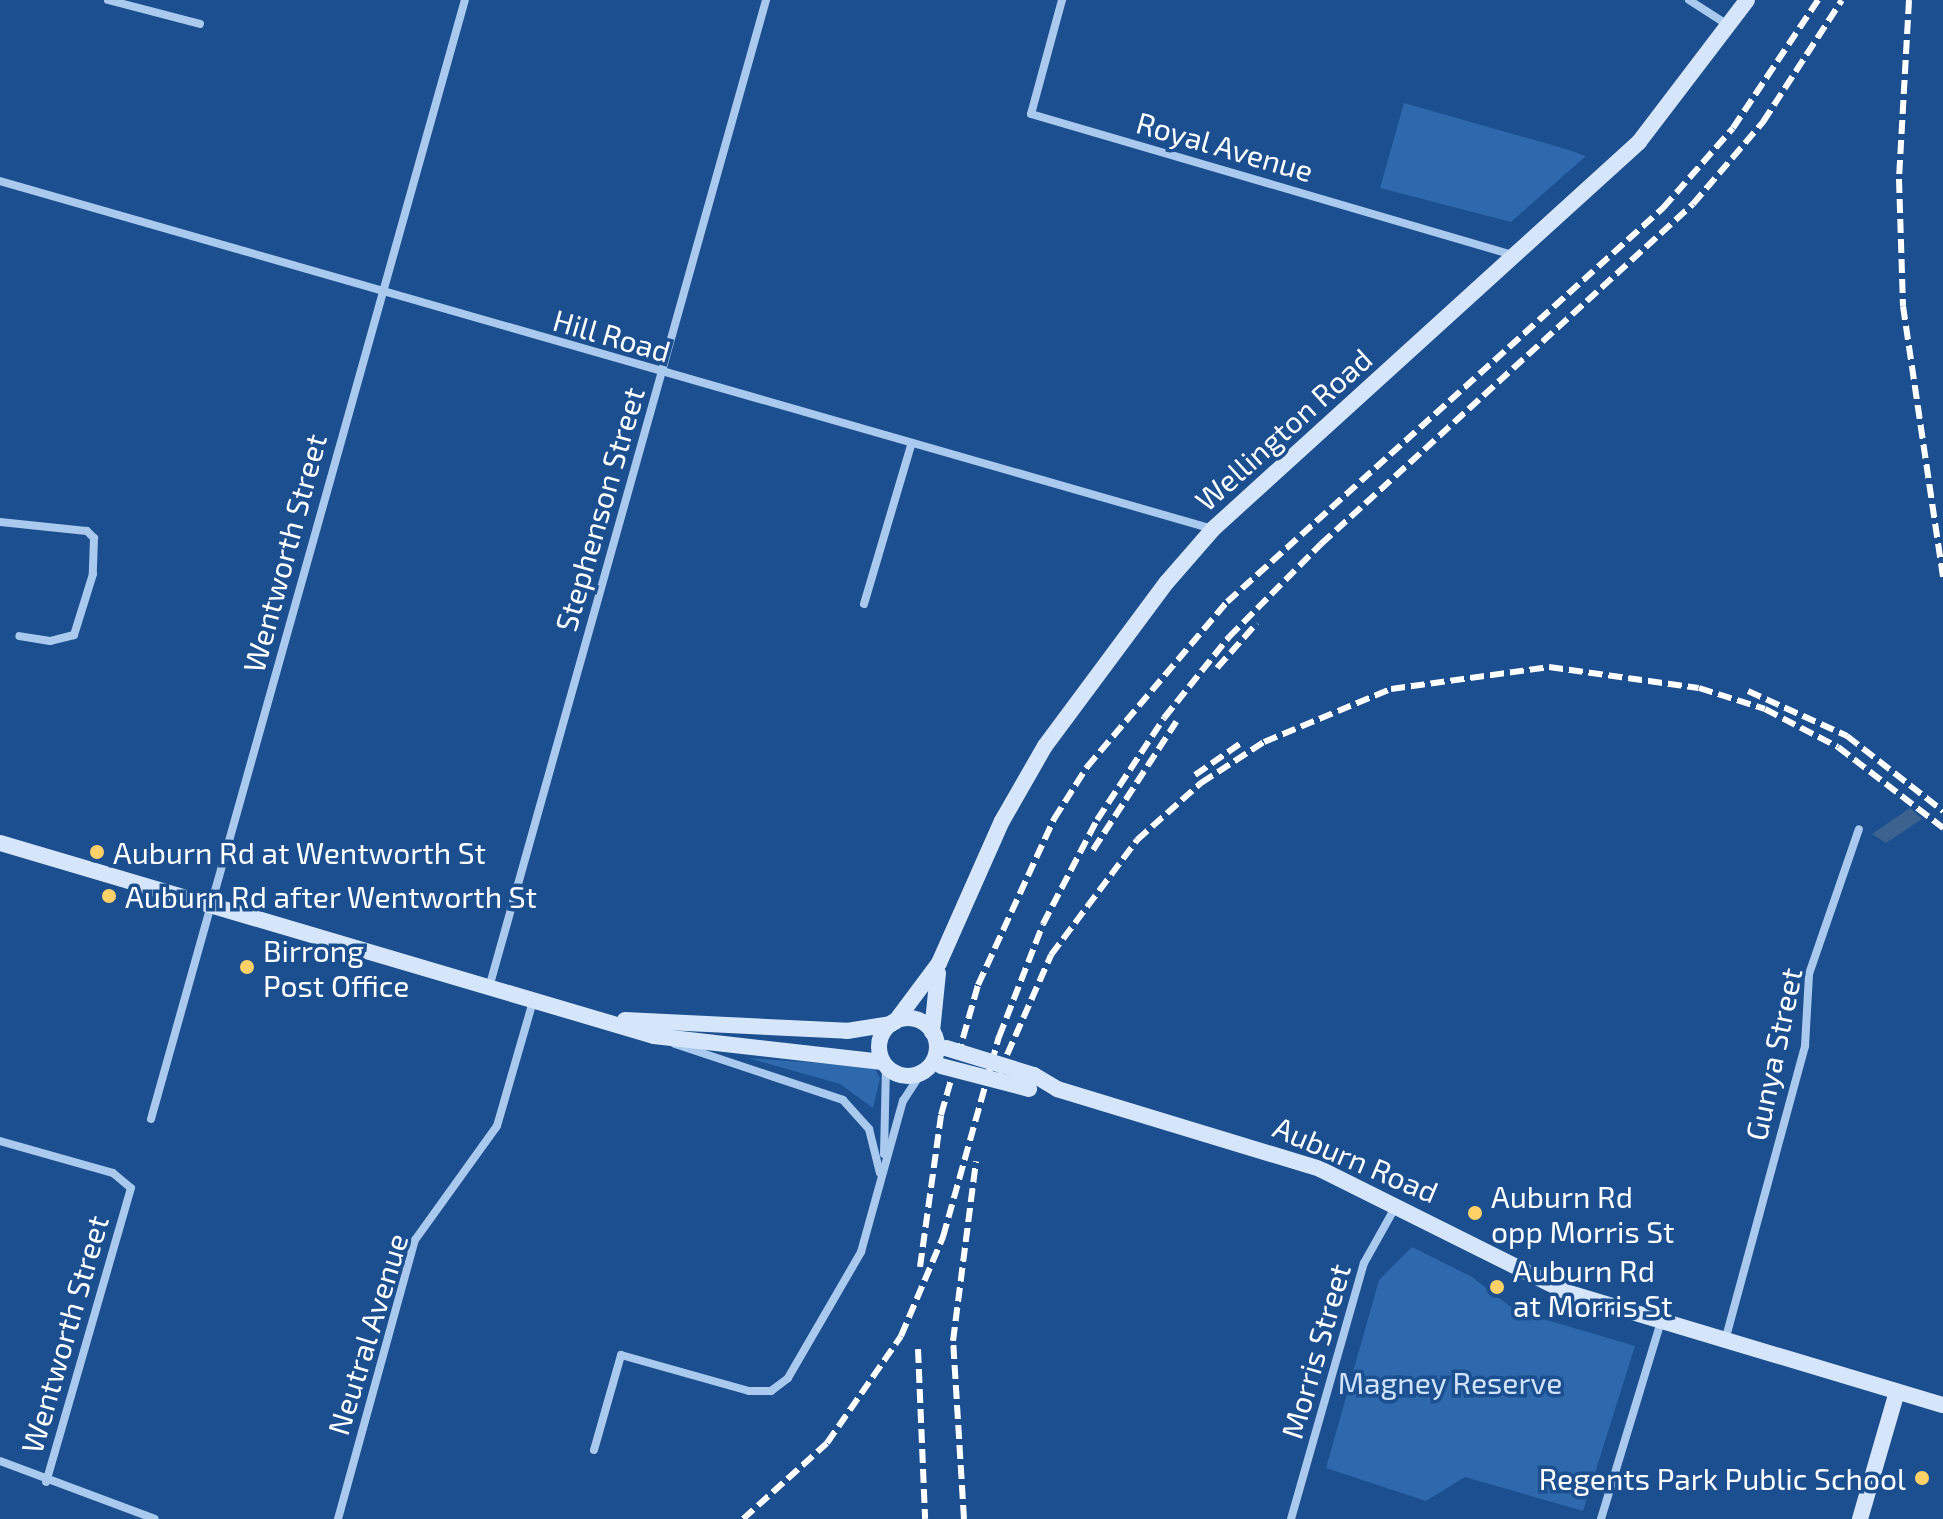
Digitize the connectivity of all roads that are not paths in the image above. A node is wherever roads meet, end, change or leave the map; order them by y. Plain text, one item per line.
1 (108, 0) edge
2 (465, 0) edge
3 (766, 0) edge
4 (1062, 0) edge
5 (1689, 0) edge
6 (1747, 0) edge
7 (200, 24) dead end
8 (1730, 27) junction
9 (0, 181) edge
10 (1518, 257) junction
11 (380, 293) junction
12 (662, 375) junction
13 (911, 445) junction
14 (0, 522) edge
15 (1213, 529) junction
16 (864, 604) dead end
17 (19, 636) dead end
18 (1859, 829) dead end
19 (0, 843) edge
20 (213, 905) junction
21 (939, 963) junction
22 (490, 984) junction
23 (534, 997) junction
24 (612, 1019) junction
25 (893, 1023) junction
26 (654, 1036) junction
27 (938, 1039) junction
28 (884, 1064) junction
29 (930, 1070) junction
30 (1031, 1082) junction
31 (151, 1119) dead end
32 (0, 1141) edge
33 (883, 1167) junction
34 (881, 1178) junction
35 (1398, 1202) junction
36 (1661, 1320) junction
37 (1726, 1337) junction
38 (1897, 1392) junction
39 (1943, 1405) edge
40 (594, 1450) dead end
41 (0, 1461) edge
42 (46, 1482) junction
43 (155, 1519) edge
44 (338, 1519) edge
45 (1291, 1519) edge
46 (1601, 1519) edge
47 (1860, 1519) edge

1 - 7 street
2 - 11 street, Wentworth Street
3 - 12 street, Stephenson Street
4 - 10 street, Royal Avenue
5 - 8 street
6 - 8 main road, Wellington Road
8 - 10 main road, Wellington Road
9 - 11 street, Hill Road
10 - 15 main road, Wellington Road
11 - 12 street, Hill Road
11 - 20 street, Wentworth Street
12 - 13 street, Hill Road
12 - 22 street, Stephenson Street
13 - 15 street, Hill Road
13 - 16 street
14 - 17 street
15 - 21 main road, Wellington Road
18 - 37 street, Gunya Street
19 - 20 main road
20 - 22 main road
20 - 31 street, Wentworth Street
21 - 25 main road, Wellington Road
21 - 27 main road, Wellington Road
22 - 23 main road
23 - 24 main road
23 - 44 street, Neutral Avenue
24 - 25 main road
24 - 26 main road
25 - 27 main road
25 - 28 main road
26 - 28 main road
26 - 34 street
27 - 29 main road
27 - 30 main road, Auburn Road, bridge
28 - 29 main road
28 - 33 street
29 - 30 main road, Auburn Road, bridge
29 - 33 street
30 - 35 main road, Auburn Road
32 - 42 street, Wentworth Street
33 - 34 street
34 - 40 street
35 - 36 main road, Auburn Road
35 - 45 street, Morris Street
36 - 37 main road, Auburn Road
36 - 46 street
37 - 38 main road, Auburn Road
38 - 39 main road, Auburn Road
38 - 47 main road
41 - 42 street
42 - 43 street

